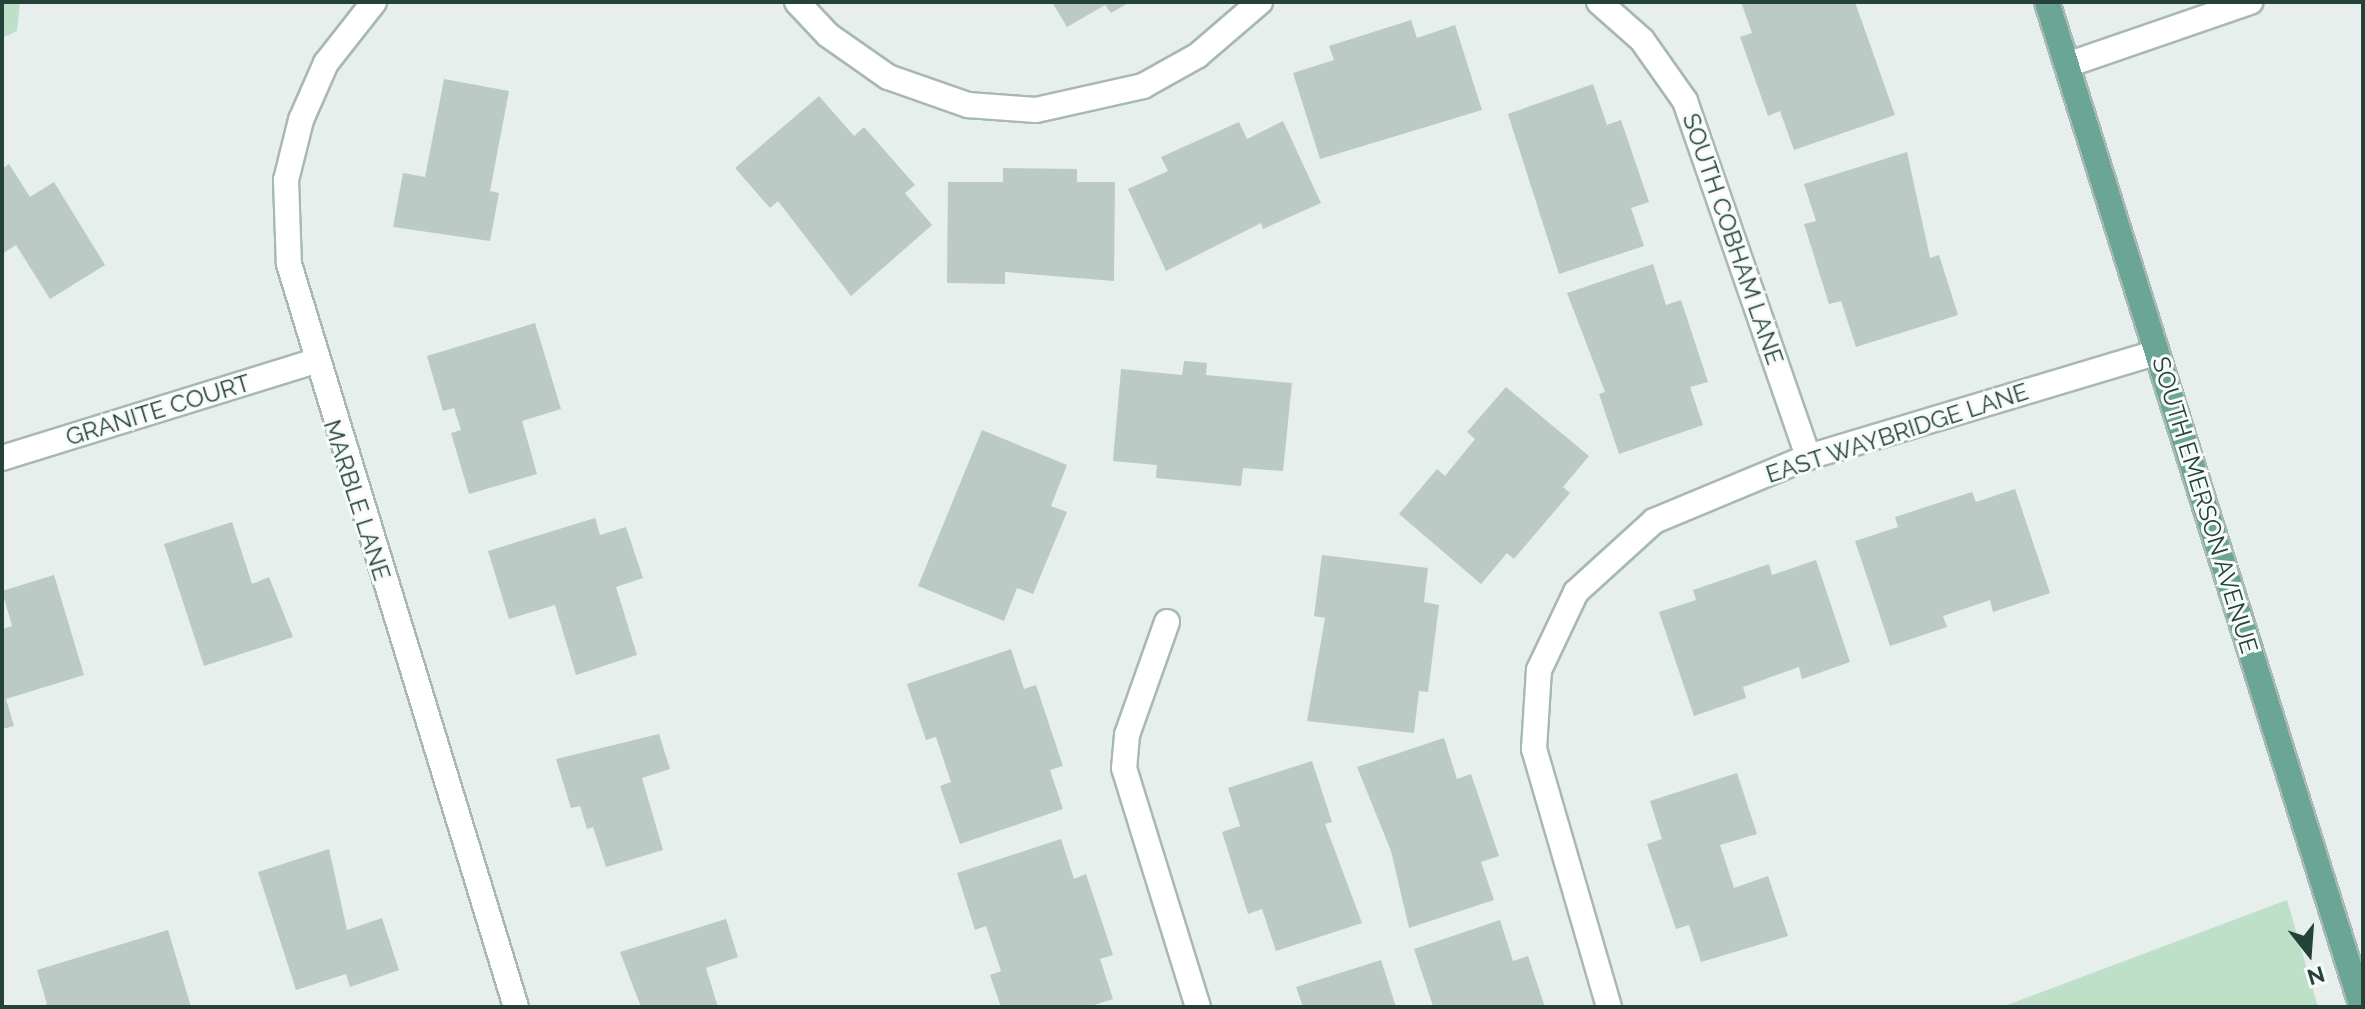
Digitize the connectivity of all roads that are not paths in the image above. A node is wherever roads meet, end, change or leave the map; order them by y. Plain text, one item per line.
1 (374, 2) edge
2 (797, 2) edge
3 (1260, 2) edge
4 (1599, 2) edge
5 (2047, 2) edge
6 (2250, 2) edge
7 (2067, 65) junction
8 (2157, 352) junction
9 (313, 362) junction
10 (1808, 457) junction
11 (2, 458) edge
12 (1167, 622) dead end
13 (516, 1007) edge
14 (1198, 1007) edge
15 (1609, 1007) edge
16 (2362, 1007) edge

1 - 9 street, MARBLE LANE
2 - 3 street
4 - 10 street, SOUTH COBHAM LANE
5 - 7 main road, SOUTH EMERSON AVENUE
6 - 7 street
7 - 8 main road, SOUTH EMERSON AVENUE
8 - 10 street, EAST WAYBRIDGE LANE
8 - 16 main road, SOUTH EMERSON AVENUE
9 - 11 street, GRANITE COURT
9 - 13 street, MARBLE LANE
10 - 15 street, EAST WAYBRIDGE LANE
12 - 14 street

